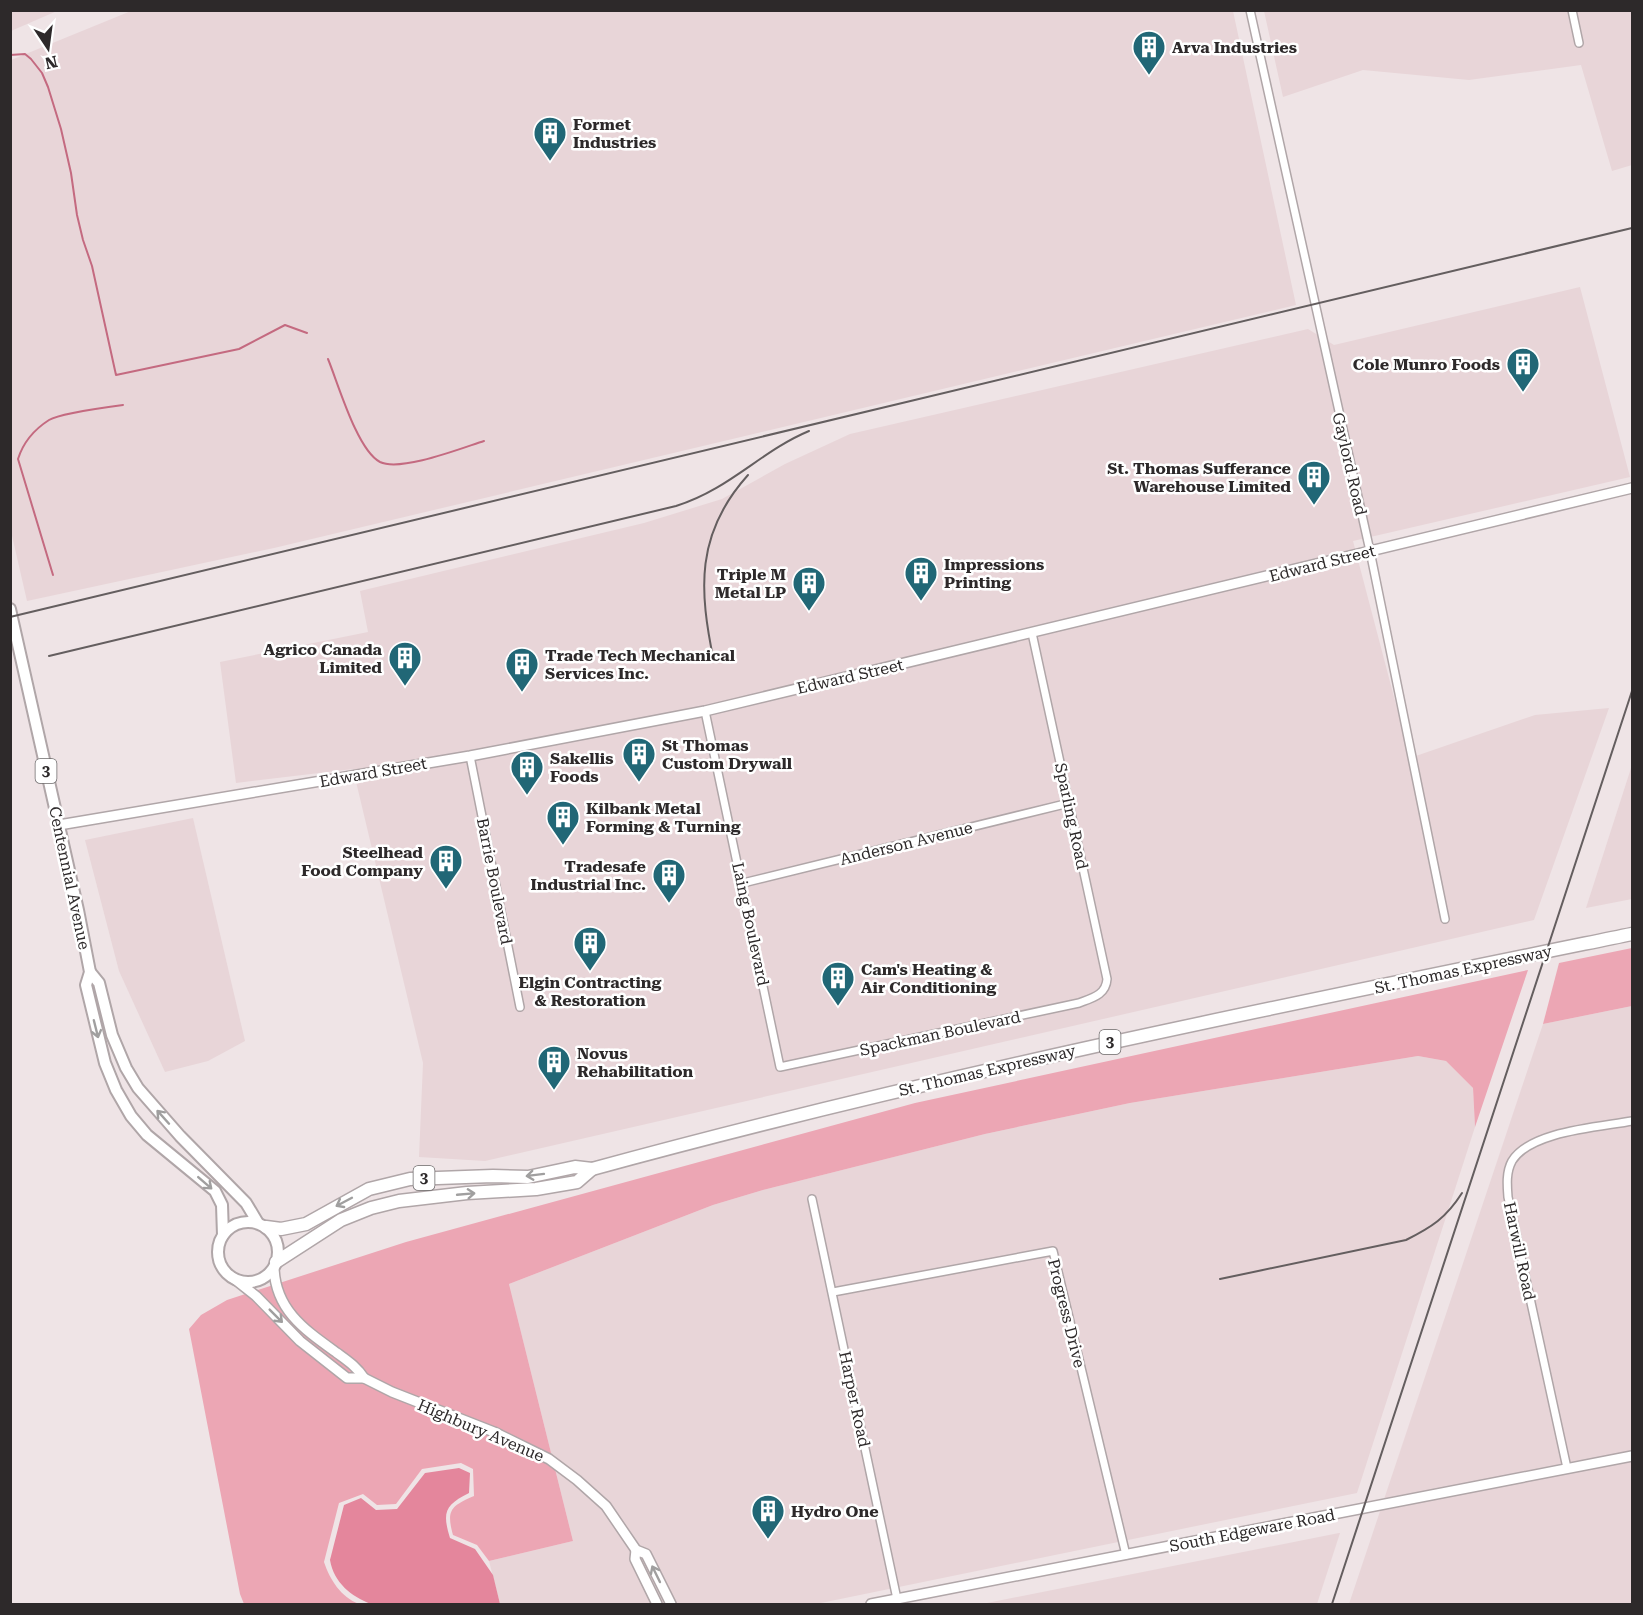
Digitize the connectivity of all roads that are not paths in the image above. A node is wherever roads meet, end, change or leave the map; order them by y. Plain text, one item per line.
1 (1250, 10) edge
2 (1572, 10) edge
3 (1579, 43) dead end
4 (1632, 488) edge
5 (1370, 551) junction
6 (10, 609) edge
7 (1032, 633) junction
8 (705, 711) junction
9 (470, 756) junction
10 (1069, 803) junction
11 (59, 825) junction
12 (743, 883) junction
13 (1445, 919) dead end
14 (1632, 934) edge
15 (90, 972) junction
16 (1098, 996) joint
17 (520, 1006) dead end
18 (780, 1067) joint
19 (1632, 1120) edge
20 (592, 1169) junction
21 (812, 1199) dead end
22 (262, 1225) junction
23 (223, 1235) junction
24 (275, 1264) junction
25 (232, 1277) junction
26 (833, 1292) junction
27 (364, 1378) junction
28 (1632, 1456) edge
29 (1567, 1468) junction
30 (636, 1550) junction
31 (1126, 1555) junction
32 (897, 1599) junction
33 (657, 1605) edge
34 (671, 1605) edge
35 (871, 1605) edge

1 - 5 street, Gaylord Road
2 - 3 street
4 - 5 street, Edward Street
5 - 7 street, Edward Street
5 - 13 street, Gaylord Road
6 - 11 main road, Centennial Avenue / 3
7 - 8 street, Edward Street
7 - 10 street, Sparling Road
8 - 9 street, Edward Street
8 - 12 street, Laing Boulevard
9 - 11 street, Edward Street
9 - 17 street, Barrie Boulevard
10 - 12 street, Anderson Avenue
10 - 16 street, Sparling Road
11 - 15 main road, Centennial Avenue / 3
12 - 18 street, Laing Boulevard
14 - 20 highway, St. Thomas Expressway / 3
22 -> 15 main road, Centennial Avenue / 3
15 -> 23 main road, Centennial Avenue / 3
16 - 18 street, Spackman Boulevard
19 - 29 street, Harwill Road
20 -> 22 highway, St. Thomas Expressway / 3
24 -> 20 highway, St. Thomas Expressway / 3
21 - 26 street, Harper Road
22 - 23 main road
22 - 24 main road
23 - 25 main road
24 - 25 main road
24 - 27 street, Highbury Avenue
25 -> 27 street, Highbury Avenue
26 - 31 street, Progress Drive
26 - 32 street, Harper Road
27 - 30 street, Highbury Avenue
28 - 29 street, South Edgeware Road
29 - 31 street, South Edgeware Road
30 - 33 street, Highbury Avenue
34 -> 30 street, Highbury Avenue
31 - 32 street, South Edgeware Road
32 - 35 street, South Edgeware Road

